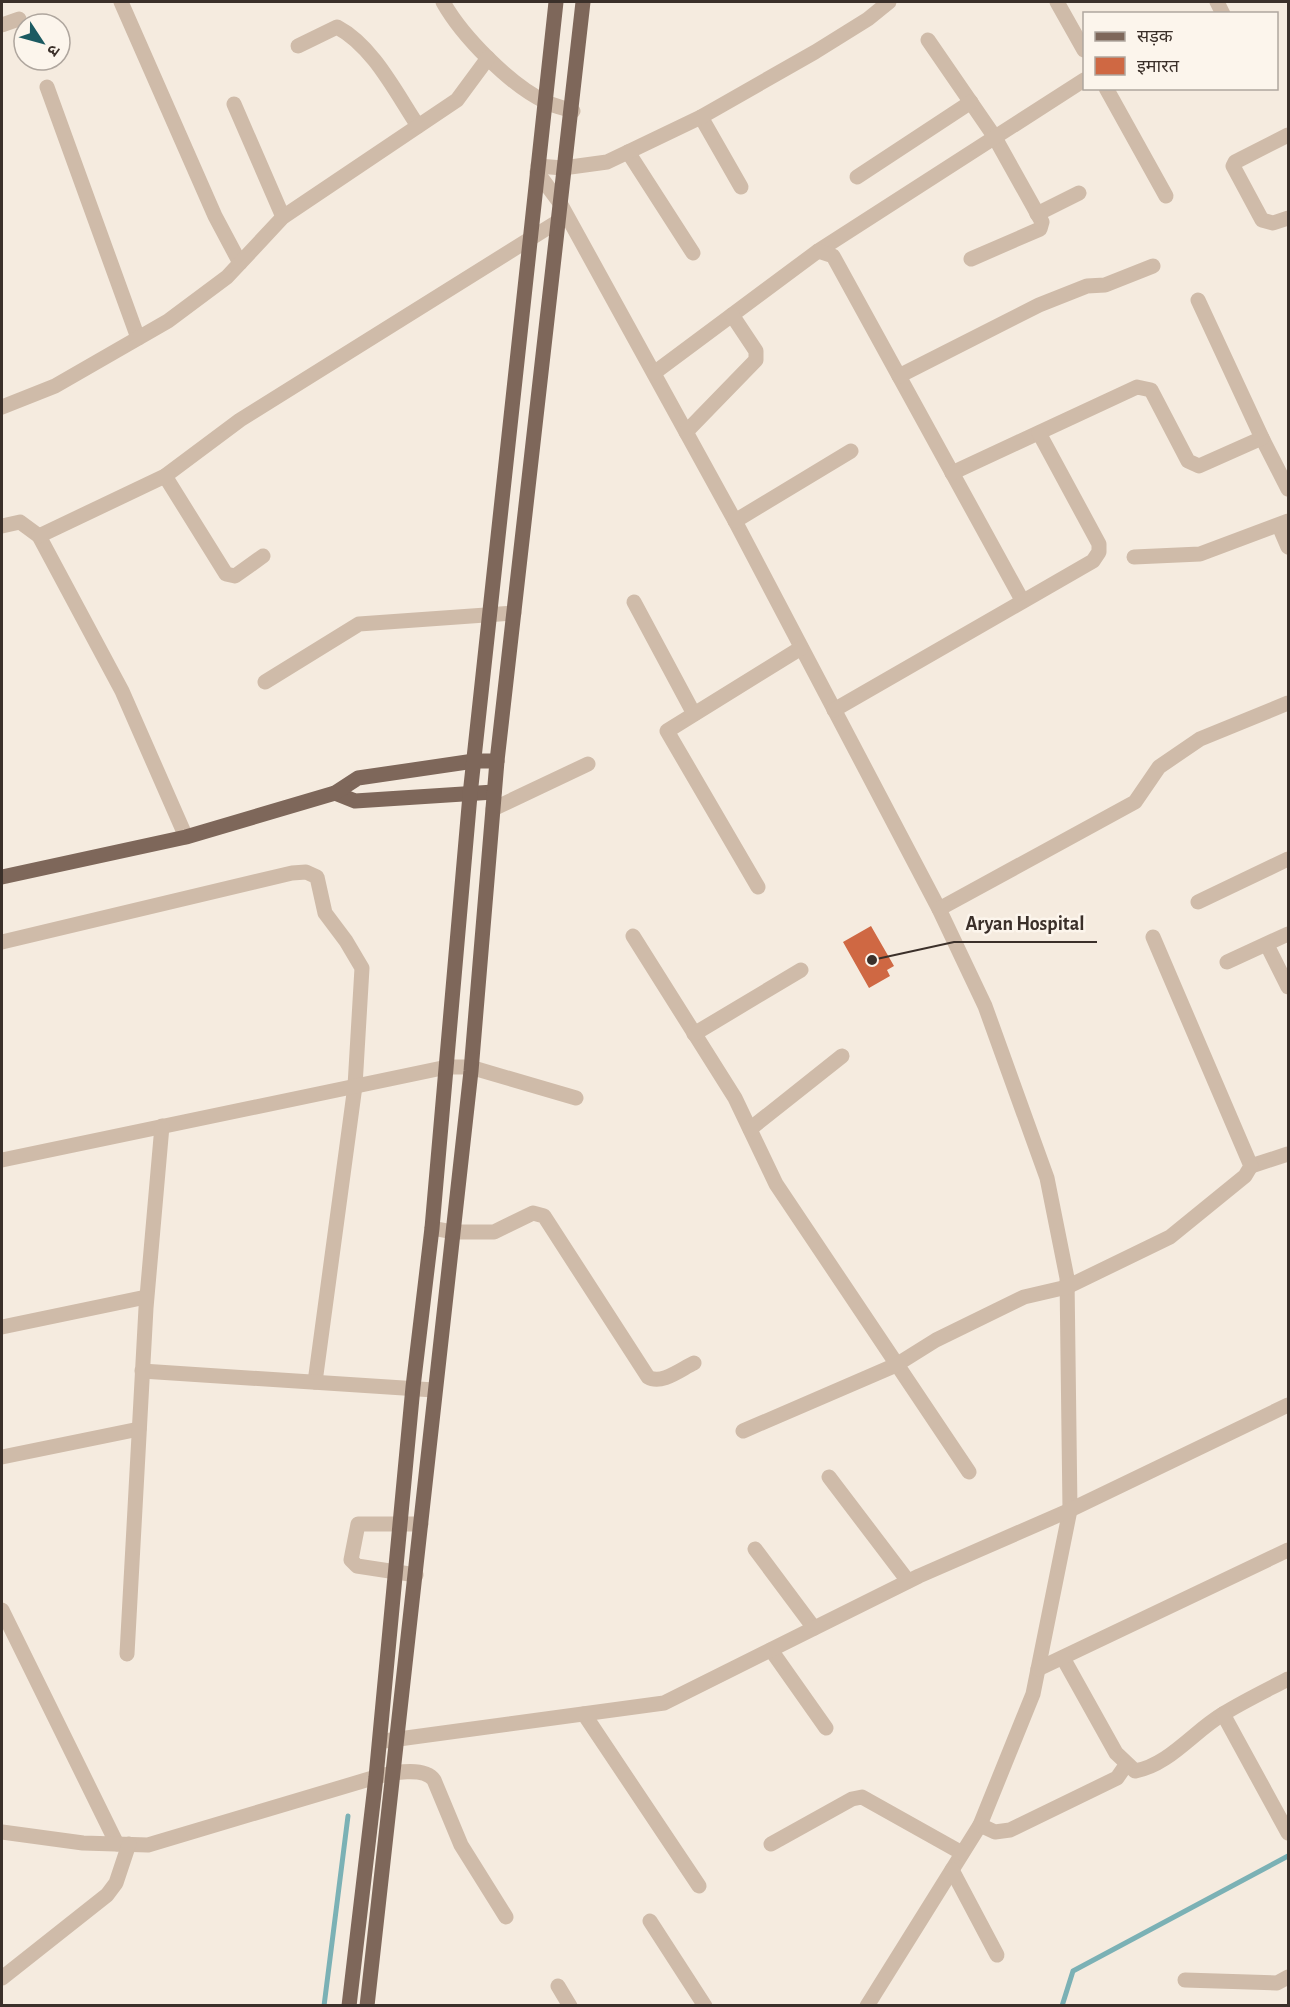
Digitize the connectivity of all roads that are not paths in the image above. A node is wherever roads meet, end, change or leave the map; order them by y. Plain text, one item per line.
1 (121, 2) edge
2 (443, 2) edge
3 (556, 2) edge
4 (583, 2) edge
5 (889, 2) edge
6 (1057, 2) edge
7 (928, 40) dead end
8 (1083, 45) edge
9 (298, 46) dead end
10 (488, 58) junction
11 (1083, 81) edge
12 (46, 87) dead end
13 (1107, 90) edge
14 (546, 102) junction
15 (971, 102) junction
16 (234, 104) dead end
17 (573, 111) junction
18 (701, 117) junction
19 (418, 126) junction
20 (1288, 135) edge
21 (994, 136) junction
22 (628, 152) junction
23 (563, 168) junction
24 (538, 169) junction
25 (857, 177) dead end
26 (741, 187) dead end
27 (1079, 193) dead end
28 (1166, 196) dead end
29 (560, 203) junction
30 (1037, 214) junction
31 (283, 217) junction
32 (1288, 218) edge
33 (557, 222) junction
34 (530, 239) junction
35 (818, 251) junction
36 (693, 253) dead end
37 (971, 259) dead end
38 (240, 263) junction
39 (1154, 266) dead end
40 (1198, 300) dead end
41 (732, 315) junction
42 (138, 338) junction
43 (654, 373) junction
44 (899, 376) junction
45 (2, 407) edge
46 (686, 432) junction
47 (1039, 433) junction
48 (1262, 438) junction
49 (850, 451) dead end
50 (952, 473) junction
51 (165, 476) junction
52 (1288, 489) edge
53 (735, 521) junction
54 (1284, 523) edge
55 (2, 526) edge
56 (39, 536) junction
57 (1288, 547) edge
58 (263, 556) dead end
59 (1134, 557) dead end
60 (1022, 600) junction
61 (634, 602) dead end
62 (491, 612) junction
63 (514, 613) junction
64 (801, 648) junction
65 (265, 682) dead end
66 (1288, 703) edge
67 (834, 710) junction
68 (694, 714) junction
69 (474, 761) junction
70 (497, 761) junction
71 (588, 764) dead end
72 (494, 792) junction
73 (334, 793) junction
74 (470, 795) junction
75 (493, 809) junction
76 (186, 837) junction
77 (1288, 859) edge
78 (2, 877) edge
79 (758, 887) dead end
80 (1198, 902) dead end
81 (939, 909) junction
82 (1288, 934) edge
83 (633, 936) dead end
84 (1153, 937) dead end
85 (2, 942) edge
86 (1267, 945) junction
87 (1227, 962) dead end
88 (801, 970) dead end
89 (1288, 987) edge
90 (694, 1034) junction
91 (842, 1056) dead end
92 (447, 1067) junction
93 (470, 1067) junction
94 (355, 1086) junction
95 (576, 1098) dead end
96 (162, 1126) junction
97 (750, 1129) junction
98 (1288, 1154) edge
99 (2, 1160) edge
100 (1251, 1166) junction
101 (432, 1228) junction
102 (453, 1232) junction
103 (1067, 1287) junction
104 (146, 1297) junction
105 (2, 1327) edge
106 (694, 1363) dead end
107 (896, 1365) junction
108 (142, 1371) junction
109 (315, 1382) junction
110 (413, 1387) junction
111 (434, 1390) junction
112 (1288, 1405) edge
113 (140, 1429) junction
114 (743, 1431) dead end
115 (2, 1457) edge
116 (969, 1472) dead end
117 (829, 1477) dead end
118 (1070, 1510) junction
119 (399, 1522) junction
120 (421, 1524) junction
121 (754, 1549) dead end
122 (1288, 1550) edge
123 (395, 1573) junction
124 (416, 1575) junction
125 (908, 1581) junction
126 (2, 1610) edge
127 (814, 1628) junction
128 (771, 1650) junction
129 (127, 1654) dead end
130 (1063, 1658) junction
131 (1038, 1669) junction
132 (1288, 1679) edge
133 (584, 1714) junction
134 (1223, 1714) junction
135 (826, 1728) dead end
136 (396, 1739) junction
137 (379, 1741) junction
138 (1126, 1765) junction
139 (392, 1773) junction
140 (376, 1777) junction
141 (980, 1825) junction
142 (2, 1832) edge
143 (1288, 1833) edge
144 (123, 1844) junction
145 (771, 1844) dead end
146 (962, 1853) junction
147 (952, 1870) junction
148 (699, 1886) dead end
149 (506, 1917) dead end
150 (650, 1921) dead end
151 (997, 1955) dead end
152 (1288, 1977) edge
153 (2, 1978) edge
154 (1185, 1980) dead end
155 (558, 1986) dead end
156 (349, 2006) edge
157 (367, 2006) edge
158 (570, 2006) edge
159 (705, 2006) edge
160 (867, 2006) edge

1 - 38 street
2 - 10 street
3 - 14 main road
4 - 17 main road
5 - 18 street
6 - 8 street
7 - 15 street
9 - 19 street
10 - 14 street
10 - 19 street
11 - 21 street
12 - 42 street
13 - 28 street
14 - 17 street
14 - 24 main road
15 - 21 street
15 - 25 street
16 - 31 street
17 - 23 main road
18 - 22 street
18 - 26 street
19 - 31 street
20 - 32 street
21 - 30 street
21 - 35 street
22 - 23 street
22 - 36 street
23 - 24 street
23 - 29 main road
24 - 29 street
24 - 34 main road
27 - 30 street
29 - 33 main road
29 - 43 street
30 - 37 street
31 - 38 street
33 - 34 street
33 - 63 main road
34 - 51 street
34 - 62 main road
35 - 41 street
35 - 44 street
38 - 42 street
39 - 44 street
40 - 48 street
41 - 43 street
41 - 46 street
42 - 45 street
43 - 46 street
44 - 50 street
46 - 53 street
47 - 48 street
47 - 50 street
47 - 60 street
48 - 52 street
49 - 53 street
50 - 60 street
51 - 56 street
51 - 58 street
53 - 64 street
54 - 57 street
54 - 59 street
55 - 56 street
56 - 76 street
60 - 67 street
61 - 68 street
62 - 63 street
62 - 65 street
62 - 69 main road
63 - 70 main road
64 - 67 street
64 - 68 street
66 - 81 street
67 - 81 street
68 - 79 street
69 - 70 main road
69 - 73 main road
69 - 74 main road
70 - 72 main road
71 - 75 street
72 - 74 main road
72 - 75 main road
73 - 74 main road
73 - 76 main road
74 - 92 main road
75 - 93 main road
76 - 78 main road
77 - 80 street
81 - 103 street
82 - 86 street
83 - 90 street
84 - 100 street
85 - 94 street
86 - 87 street
86 - 89 street
88 - 90 street
90 - 97 street
91 - 97 street
92 - 93 street
92 - 94 street
92 - 101 main road
93 - 95 street
93 - 102 main road
94 - 96 street
94 - 109 street
96 - 99 street
96 - 104 street
97 - 107 street
98 - 100 street
100 - 103 street
101 - 102 street
101 - 110 main road
102 - 106 street
102 - 111 main road
103 - 107 street
103 - 118 street
104 - 105 street
104 - 108 street
107 - 114 street
107 - 116 street
108 - 109 street
108 - 113 street
109 - 110 street
110 - 111 street
110 - 119 main road
111 - 120 main road
112 - 118 street
113 - 115 street
113 - 129 street
117 - 125 street
118 - 125 street
118 - 131 street
119 - 120 street
119 - 123 main road
119 - 123 street
120 - 124 main road
121 - 127 street
122 - 130 street
123 - 124 street
123 - 137 main road
124 - 136 main road
125 - 127 street
126 - 144 street
127 - 128 street
128 - 133 street
128 - 135 street
130 - 131 street
130 - 138 street
131 - 141 street
132 - 134 street
133 - 136 street
133 - 148 street
134 - 138 street
134 - 143 street
136 - 137 street
136 - 139 main road
137 - 140 main road
138 - 141 street
139 - 140 street
139 - 149 street
139 - 157 main road
140 - 144 street
140 - 156 main road
141 - 146 street
142 - 144 street
144 - 153 street
145 - 146 street
146 - 147 street
147 - 151 street
147 - 160 street
150 - 159 street
152 - 154 street
155 - 158 street

